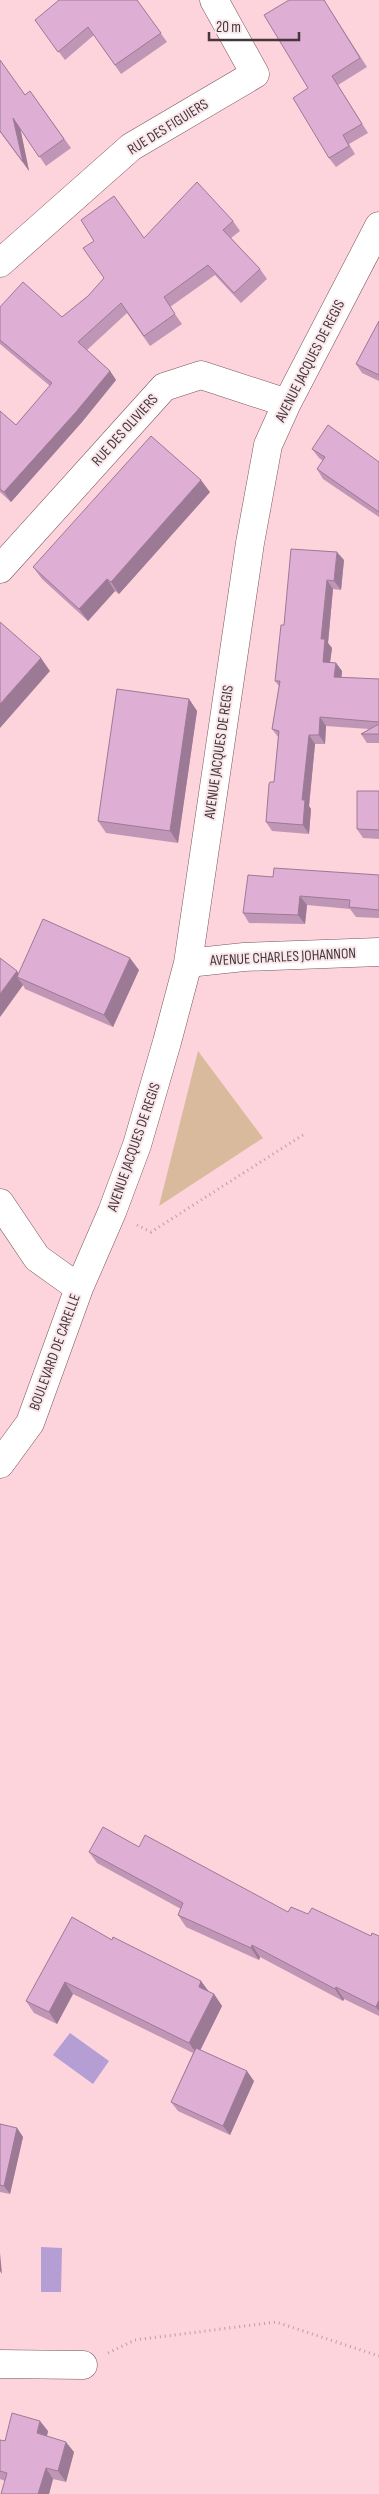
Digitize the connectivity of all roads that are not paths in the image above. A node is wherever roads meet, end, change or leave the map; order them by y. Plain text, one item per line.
1 (214, 0) edge
2 (379, 226) edge
3 (0, 263) edge
4 (287, 403) junction
5 (4, 555) edge
6 (379, 952) edge
7 (188, 963) junction
8 (0, 1203) edge
9 (79, 1288) junction
10 (0, 1464) edge
11 (0, 2364) edge
12 (83, 2365) road end

1 - 3 street, RUE DES FIGUIERS
2 - 4 street, AVENUE JACQUES DE REGIS
4 - 5 street, RUE DES OLIVIERS
4 - 7 street, AVENUE JACQUES DE REGIS
6 - 7 street, AVENUE CHARLES JOHANNON
7 - 9 street, AVENUE JACQUES DE REGIS
8 - 9 street, BOULEVARD DE CARELLE
9 - 10 street, BOULEVARD DE CARELLE
11 - 12 street

